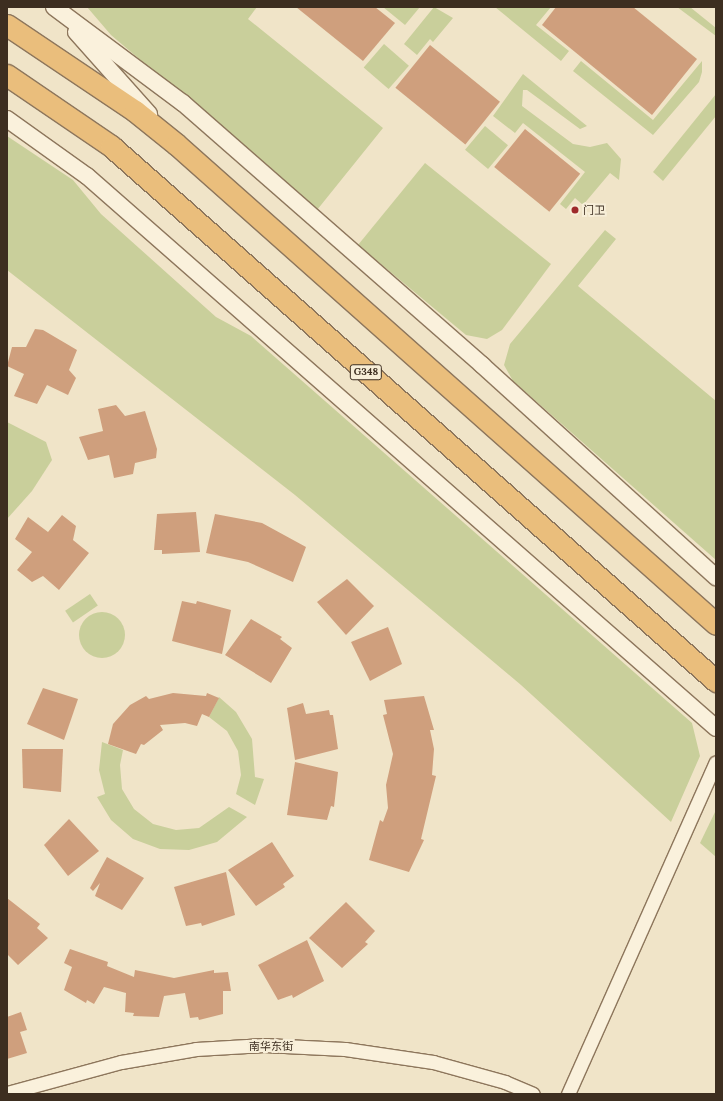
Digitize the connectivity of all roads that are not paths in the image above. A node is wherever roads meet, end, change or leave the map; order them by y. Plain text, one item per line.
1 (54, 7) edge
2 (7, 25) edge
3 (7, 75) edge
4 (7, 119) edge
5 (176, 144) junction
6 (716, 577) edge
7 (716, 624) edge
8 (716, 681) edge
9 (716, 728) edge
10 (716, 762) edge
11 (7, 1093) edge
12 (533, 1094) edge
13 (568, 1094) edge

1 - 5 street
1 - 6 street
2 - 5 highway
3 - 8 highway, G348
4 - 9 street
5 - 7 highway
10 - 13 street
11 - 12 street, 南华东街

